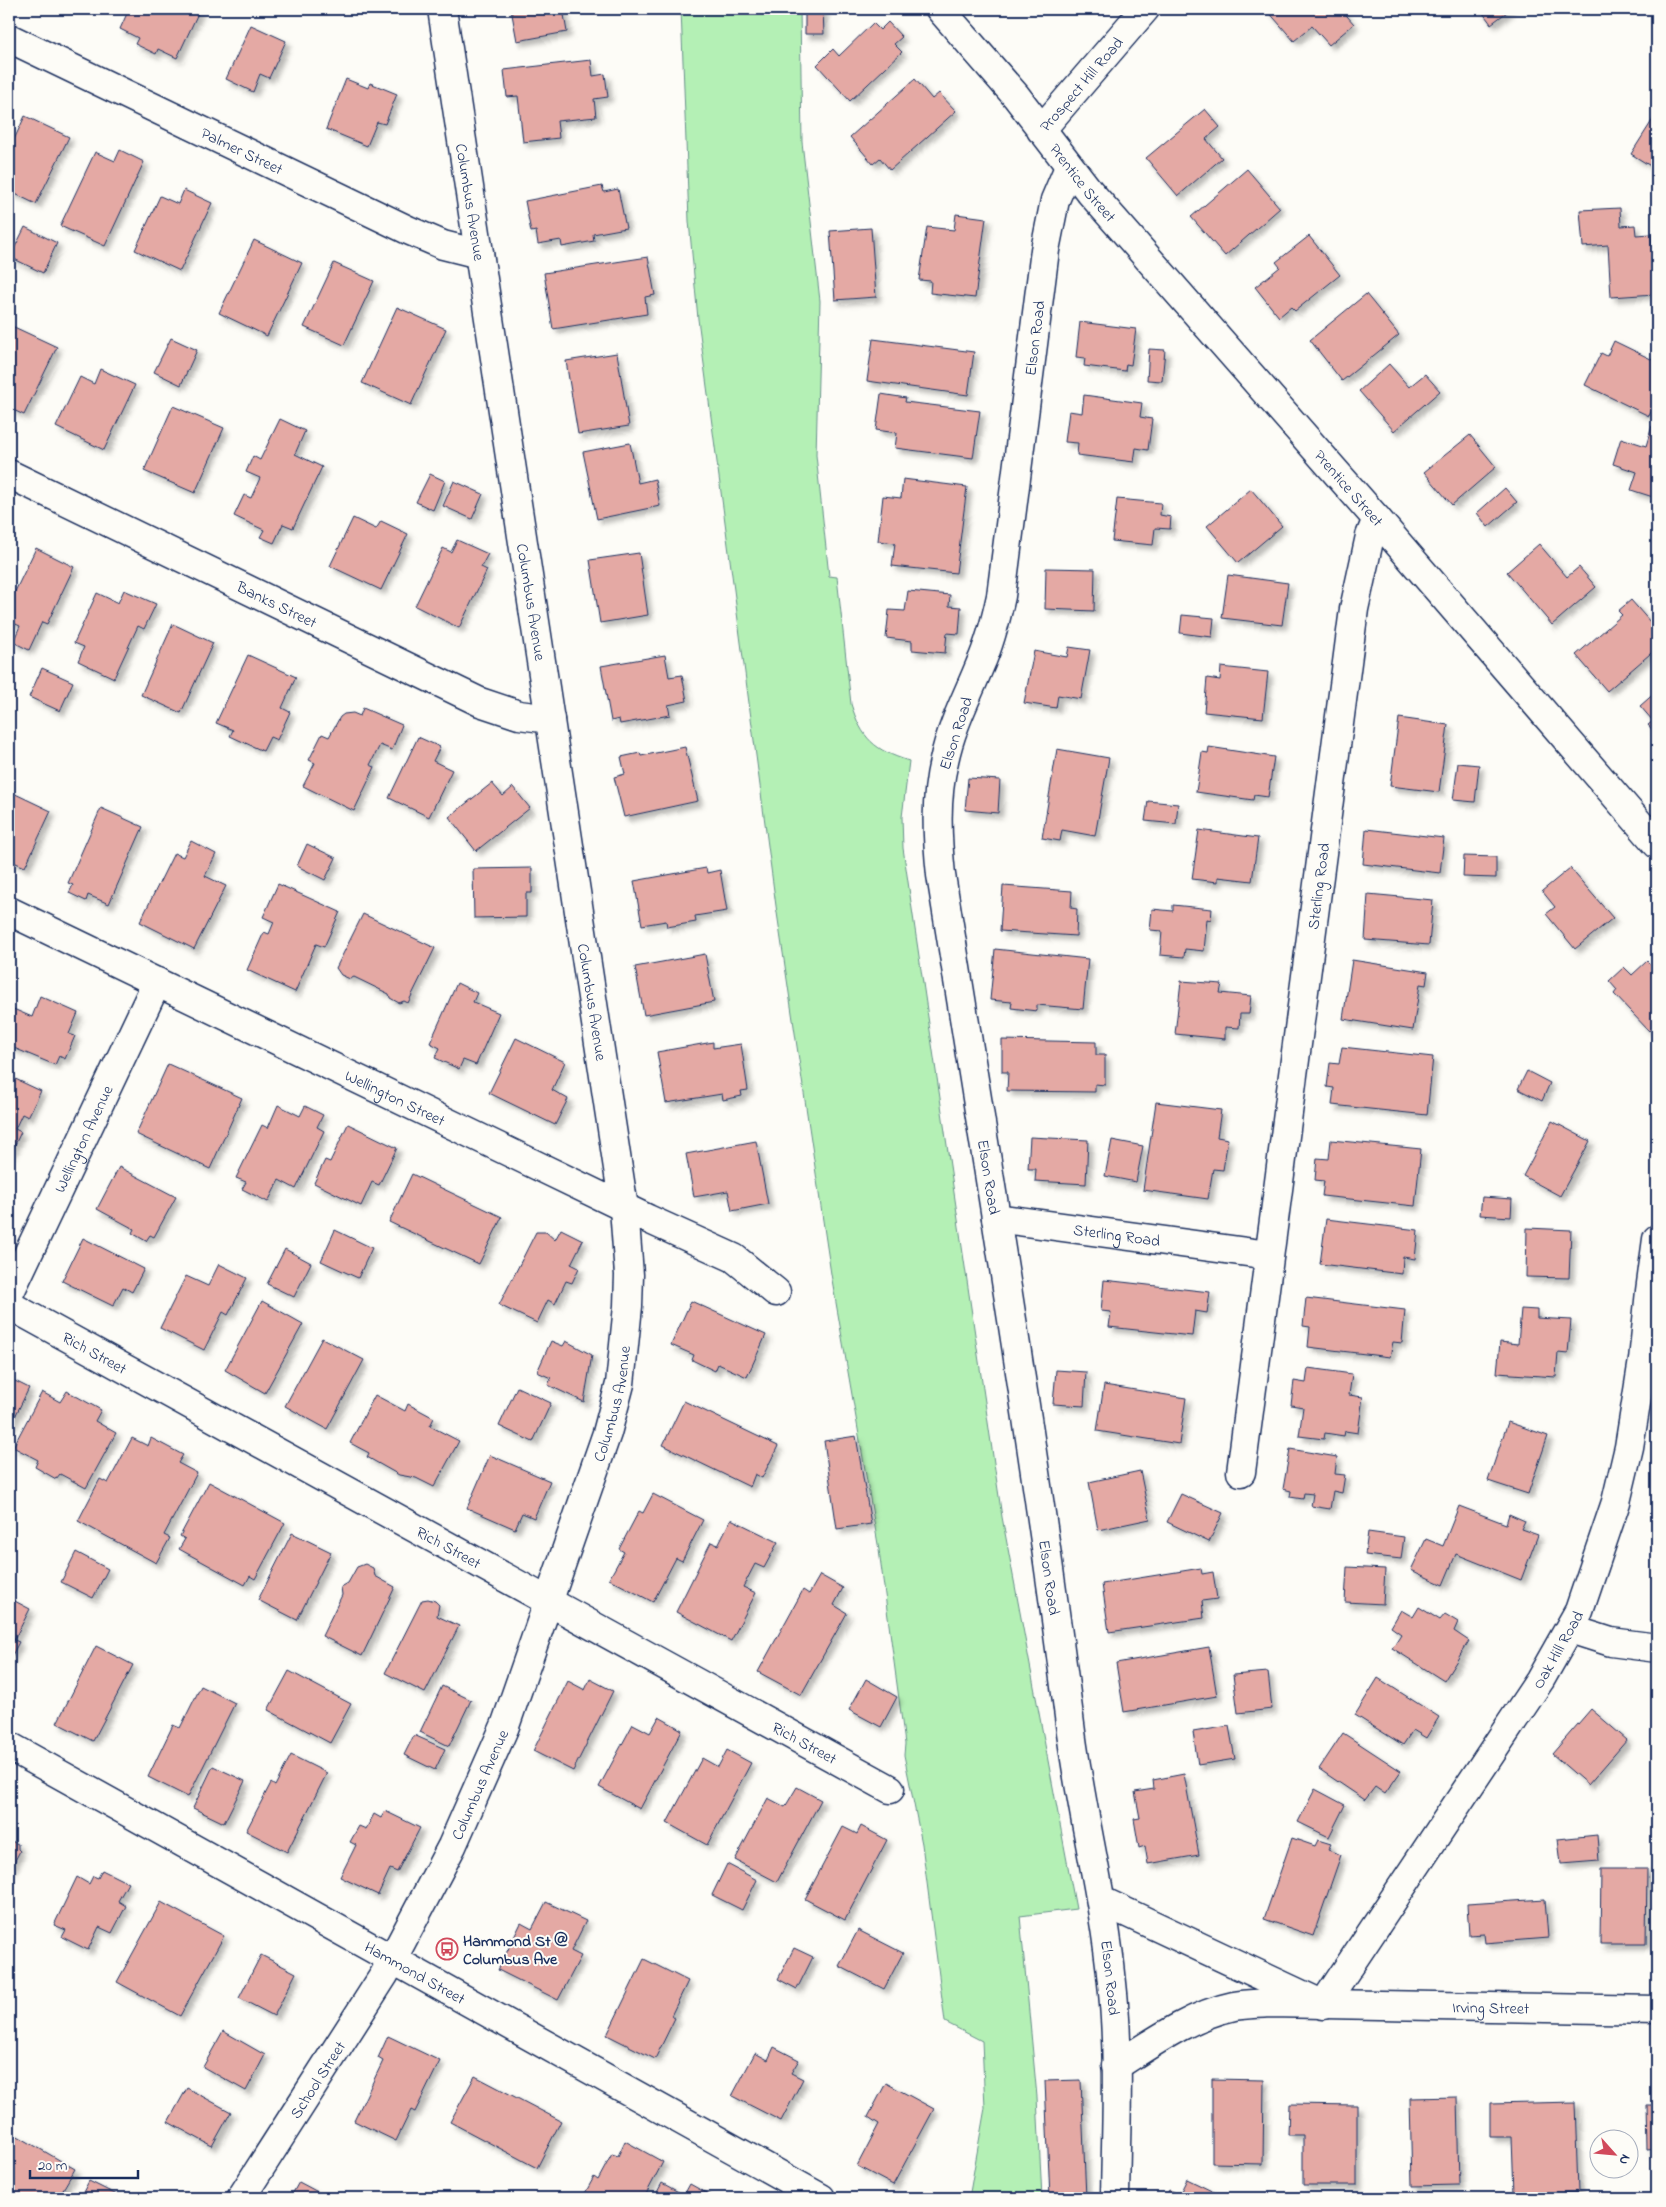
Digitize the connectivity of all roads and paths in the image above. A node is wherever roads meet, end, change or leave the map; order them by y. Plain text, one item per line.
1 (442, 9) edge
2 (940, 9) edge
3 (1145, 9) edge
4 (9, 38) edge
5 (1041, 130) junction
6 (1069, 167) junction
7 (479, 254) junction
8 (9, 474) edge
9 (1377, 519) junction
10 (550, 719) junction
11 (1655, 836) edge
12 (9, 911) edge
13 (157, 982) junction
14 (624, 1208) junction
15 (996, 1218) junction
16 (1657, 1239) edge
17 (1269, 1255) junction
18 (776, 1292) dead end
19 (9, 1294) edge
20 (9, 1305) edge
21 (1241, 1472) dead end
22 (549, 1602) junction
23 (1570, 1629) junction
24 (1657, 1648) edge
25 (9, 1746) edge
26 (890, 1790) dead end
27 (1102, 1901) junction
28 (392, 1960) junction
29 (1323, 2005) junction
30 (1657, 2010) edge
31 (1116, 2066) junction
32 (241, 2198) edge
33 (821, 2198) edge
34 (1115, 2198) edge

1 - 7 street, Columbus Avenue
2 - 5 street, Prospect Hill Road
3 - 5 street, Prospect Hill Road
4 - 7 street, Palmer Street
5 - 6 street, Prentice Street
6 - 9 street, Prentice Street
6 - 15 street, Elson Road
7 - 10 street, Columbus Avenue
8 - 10 street, Banks Street
9 - 11 street, Prentice Street
9 - 17 street, Sterling Road
10 - 14 street, Columbus Avenue
12 - 13 street, Wellington Street
13 - 14 street, Wellington Street
13 - 19 street, Wellington Avenue
14 - 18 street, Wellington Street
14 - 22 street, Columbus Avenue
15 - 17 street, Sterling Road
15 - 27 street, Elson Road
16 - 23 street, Oak Hill Road
17 - 21 street, Sterling Road
20 - 22 street, Rich Street
22 - 26 street, Rich Street
22 - 28 street, Columbus Avenue
23 - 24 street
23 - 29 street, Oak Hill Road
25 - 28 street, Hammond Street
27 - 29 street, Irving Street
27 - 31 street, Elson Road
28 - 32 street, School Street
28 - 33 street, Hammond Street
29 - 30 street, Irving Street
29 - 31 street, Irving Street
31 - 34 street, Elson Road

